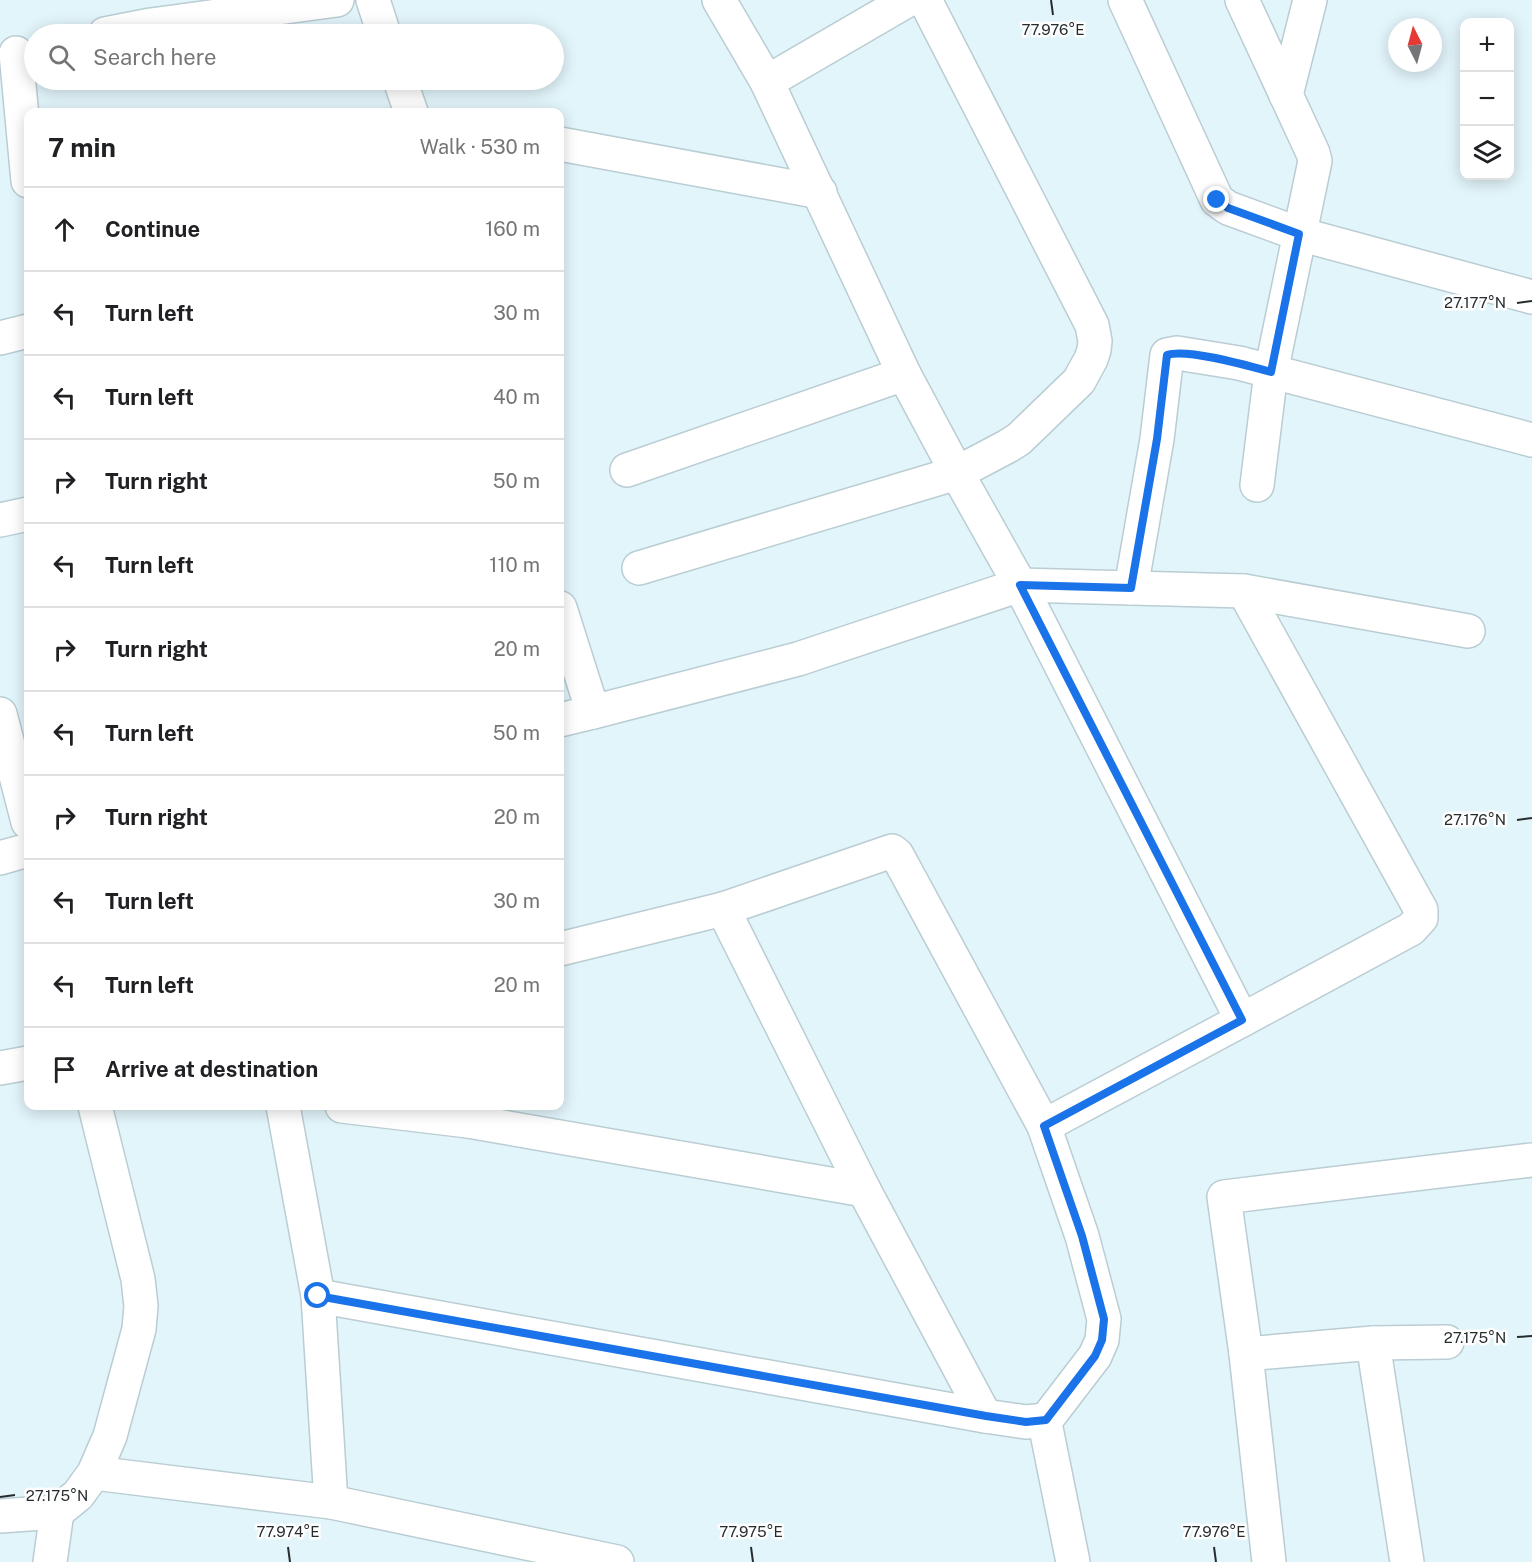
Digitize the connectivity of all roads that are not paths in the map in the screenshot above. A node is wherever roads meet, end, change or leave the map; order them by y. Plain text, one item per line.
1 (337, 0) edge
2 (373, 0) edge
3 (719, 0) edge
4 (909, 0) edge
5 (925, 0) edge
6 (1125, 0) edge
7 (1242, 0) edge
8 (1310, 0) edge
9 (147, 12) edge
10 (124, 24) edge
11 (381, 24) edge
12 (17, 52) edge
13 (766, 82) junction
14 (403, 90) edge
15 (1286, 95) junction
16 (410, 108) edge
17 (24, 134) edge
18 (564, 145) edge
19 (820, 192) junction
20 (1299, 234) junction
21 (1532, 297) edge
22 (24, 332) edge
23 (0, 338) edge
24 (1271, 372) junction
25 (904, 374) junction
26 (1532, 440) edge
27 (627, 470) dead end
28 (957, 473) junction
29 (1257, 485) dead end
30 (24, 515) edge
31 (0, 520) edge
32 (639, 568) dead end
33 (1020, 585) junction
34 (1131, 588) junction
35 (1244, 591) junction
36 (564, 621) edge
37 (1468, 631) dead end
38 (593, 712) junction
39 (0, 714) edge
40 (564, 719) edge
41 (24, 807) edge
42 (24, 851) edge
43 (0, 858) edge
44 (723, 909) junction
45 (564, 948) edge
46 (1242, 1020) junction
47 (24, 1064) edge
48 (0, 1068) edge
49 (96, 1110) edge
50 (284, 1110) edge
51 (413, 1110) edge
52 (466, 1113) edge
53 (1044, 1126) junction
54 (1532, 1160) edge
55 (864, 1190) junction
56 (318, 1296) junction
57 (1447, 1342) dead end
58 (1373, 1343) junction
59 (1246, 1353) junction
60 (986, 1416) junction
61 (1046, 1420) junction
62 (94, 1473) junction
63 (331, 1502) junction
64 (57, 1512) junction
65 (0, 1516) edge
66 (50, 1562) edge
67 (617, 1562) edge
68 (1073, 1562) edge
69 (1269, 1562) edge
70 (1407, 1562) edge

1 - 9 street
2 - 11 street
3 - 13 street
4 - 13 street
5 - 28 street
6 - 20 street
7 - 15 street
8 - 15 street
9 - 10 street
12 - 17 street
13 - 19 street
14 - 16 street
15 - 20 street
18 - 19 street
19 - 25 street
20 - 21 street
20 - 24 street
22 - 23 street
24 - 26 street
24 - 29 street
24 - 34 street
25 - 27 street
25 - 28 street
28 - 32 street
28 - 33 street
30 - 31 street
33 - 34 street
33 - 38 street
33 - 46 street
34 - 35 street
35 - 37 street
35 - 46 street
36 - 38 street
38 - 40 street
39 - 41 street
42 - 43 street
44 - 45 street
44 - 53 street
44 - 55 street
46 - 53 street
47 - 48 street
49 - 62 street
50 - 56 street
51 - 52 street
52 - 55 street
53 - 61 street
54 - 59 street
55 - 60 street
56 - 60 street
56 - 63 street
57 - 58 street
58 - 59 street
58 - 70 street
59 - 69 street
60 - 61 street
61 - 68 street
62 - 63 street
62 - 64 street
63 - 67 street
64 - 65 street
64 - 66 street

